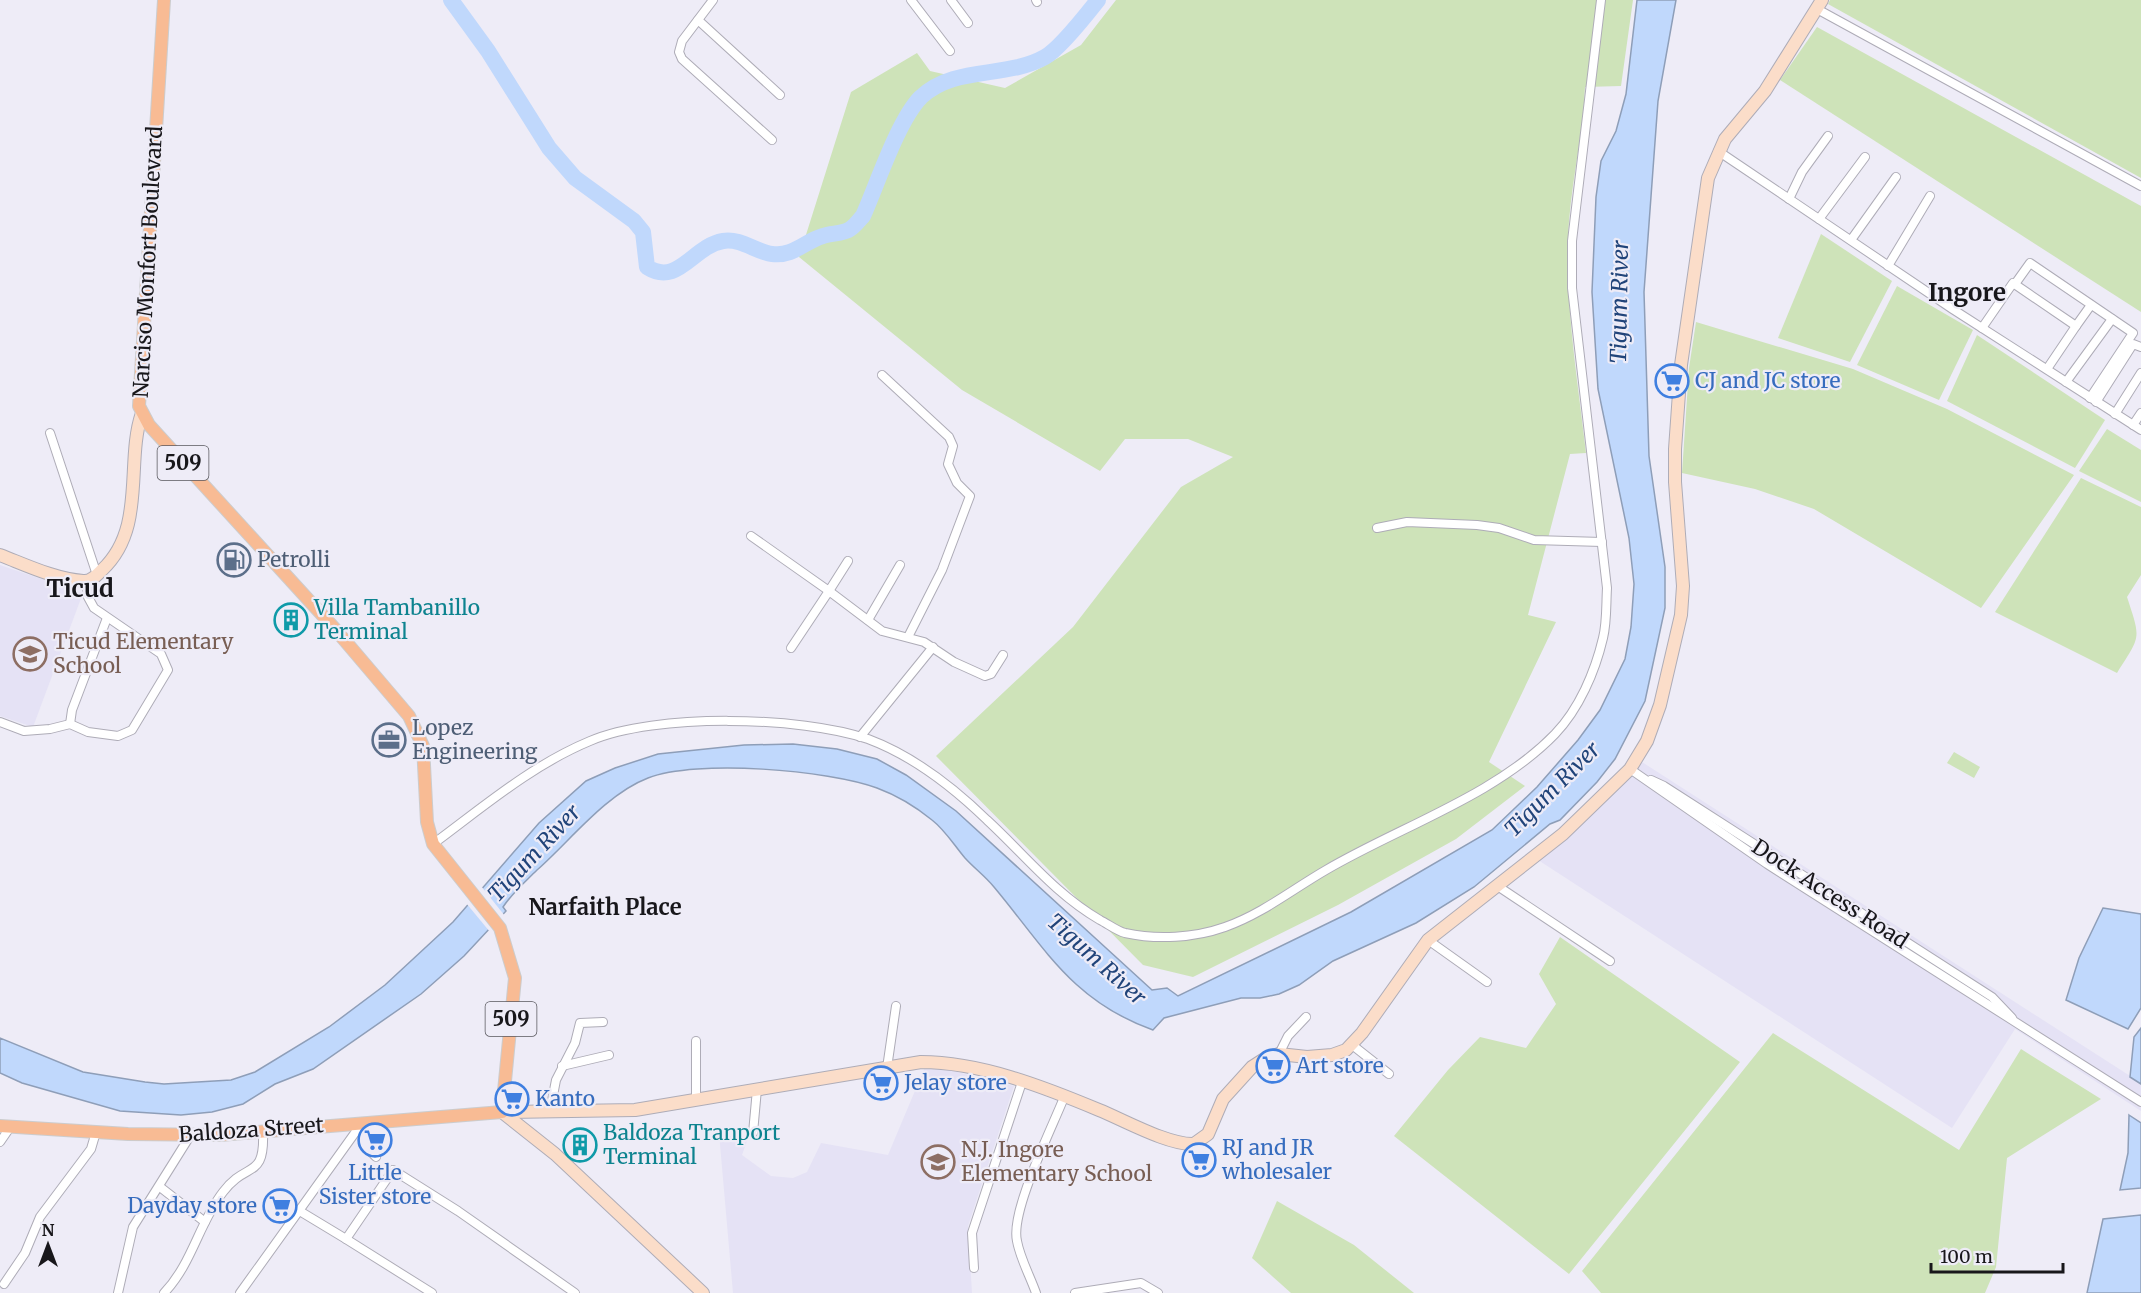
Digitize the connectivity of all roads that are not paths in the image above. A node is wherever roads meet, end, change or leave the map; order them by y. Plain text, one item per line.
1 (164, 0) edge
2 (713, 0) edge
3 (911, 0) edge
4 (951, 0) edge
5 (1601, 0) edge
6 (1819, 5) edge
7 (698, 20) junction
8 (968, 23) dead end
9 (950, 51) dead end
10 (780, 95) dead end
11 (1828, 136) dead end
12 (772, 140) dead end
13 (1718, 151) junction
14 (1865, 157) dead end
15 (1896, 177) dead end
16 (2141, 186) edge
17 (1929, 196) dead end
18 (1789, 199) junction
19 (1819, 219) junction
20 (1851, 240) junction
21 (1888, 266) junction
22 (2015, 284) junction
23 (2091, 305) junction
24 (2112, 319) junction
25 (2076, 326) junction
26 (1982, 328) junction
27 (2141, 347) edge
28 (2047, 369) junction
29 (2141, 373) edge
30 (882, 375) dead end
31 (2066, 382) junction
32 (2093, 400) junction
33 (142, 413) junction
34 (2141, 413) edge
35 (2115, 414) junction
36 (2137, 428) edge
37 (50, 433) dead end
38 (1377, 528) dead end
39 (751, 536) dead end
40 (1602, 542) junction
41 (0, 555) edge
42 (849, 561) dead end
43 (900, 565) dead end
44 (98, 575) junction
45 (86, 582) junction
46 (829, 591) junction
47 (107, 618) junction
48 (868, 620) junction
49 (908, 637) junction
50 (933, 646) junction
51 (791, 648) dead end
52 (1003, 655) dead end
53 (0, 722) edge
54 (70, 724) junction
55 (860, 737) junction
56 (1630, 769) junction
57 (435, 847) junction
58 (1499, 887) junction
59 (1428, 940) junction
60 (1610, 961) dead end
61 (1487, 982) dead end
62 (896, 1006) dead end
63 (1306, 1017) dead end
64 (603, 1022) dead end
65 (696, 1041) dead end
66 (1351, 1044) junction
67 (1279, 1054) junction
68 (609, 1055) dead end
69 (562, 1066) junction
70 (887, 1068) junction
71 (1389, 1074) dead end
72 (1022, 1082) junction
73 (757, 1089) junction
74 (1065, 1095) junction
75 (696, 1100) junction
76 (2141, 1102) edge
77 (535, 1111) junction
78 (550, 1111) junction
79 (502, 1112) junction
80 (368, 1122) junction
81 (5, 1126) edge
82 (263, 1131) junction
83 (96, 1132) junction
84 (525, 1132) junction
85 (753, 1133) dead end
86 (190, 1136) junction
87 (0, 1142) edge
88 (376, 1157) dead end
89 (160, 1187) junction
90 (298, 1210) junction
91 (204, 1222) junction
92 (346, 1239) junction
93 (974, 1268) dead end
94 (4, 1284) dead end
95 (118, 1293) edge
96 (165, 1293) edge
97 (240, 1293) edge
98 (432, 1293) edge
99 (575, 1293) edge
100 (703, 1293) edge
101 (1036, 1293) edge
102 (1075, 1293) edge
103 (1158, 1293) edge

1 - 33 main road, Narciso Monfort Boulevard
2 - 7 street
3 - 9 street
4 - 8 street
5 - 40 street
6 - 13 street
6 - 16 street
7 - 10 street
7 - 12 street
11 - 18 street
13 - 18 street
13 - 56 street
14 - 19 street
15 - 20 street
17 - 21 street
18 - 19 street
19 - 20 street
20 - 21 street
21 - 26 street
22 - 23 street
22 - 25 street
22 - 26 street
23 - 24 street
23 - 25 street
24 - 31 street
24 - 32 street
25 - 28 street
26 - 28 street
27 - 32 street
28 - 31 street
29 - 35 street
30 - 49 street
31 - 32 street
32 - 35 street
33 - 44 street
33 - 57 main road, Narciso Monfort Boulevard / 509
34 - 36 street
35 - 36 street
37 - 44 street
38 - 40 street
39 - 46 street
40 - 55 street
41 - 45 street
42 - 46 street
43 - 48 street
44 - 45 street
45 - 47 street
46 - 48 street
46 - 51 street
47 - 54 street
47 - 54 street
48 - 49 street
49 - 50 street
50 - 52 street
50 - 55 street
53 - 54 street
55 - 57 street
56 - 58 street
56 - 76 street, Dock Access Road
57 - 79 main road, Narciso Monfort Boulevard / 509
58 - 59 street
58 - 60 street
59 - 61 street
59 - 66 street
62 - 70 street
63 - 67 street
64 - 69 street
65 - 75 street
66 - 67 street
66 - 71 street
67 - 74 street
68 - 69 street
69 - 78 street
70 - 72 street
70 - 73 street
72 - 74 street
72 - 93 street
73 - 75 street
73 - 85 street
74 - 101 street
75 - 78 street
77 - 78 street
77 - 79 street
77 - 84 street
79 - 80 main road, Baldoza Street
79 - 84 street
80 - 82 main road, Baldoza Street
80 - 88 street
80 - 90 street
81 - 83 main road, Baldoza Street
81 - 87 street
82 - 86 main road, Baldoza Street
82 - 91 street
83 - 86 main road, Baldoza Street
83 - 94 street
84 - 100 street
86 - 89 street
89 - 91 street
89 - 95 street
90 - 92 street
90 - 97 street
91 - 96 street
92 - 98 street
92 - 99 street
102 - 103 street

